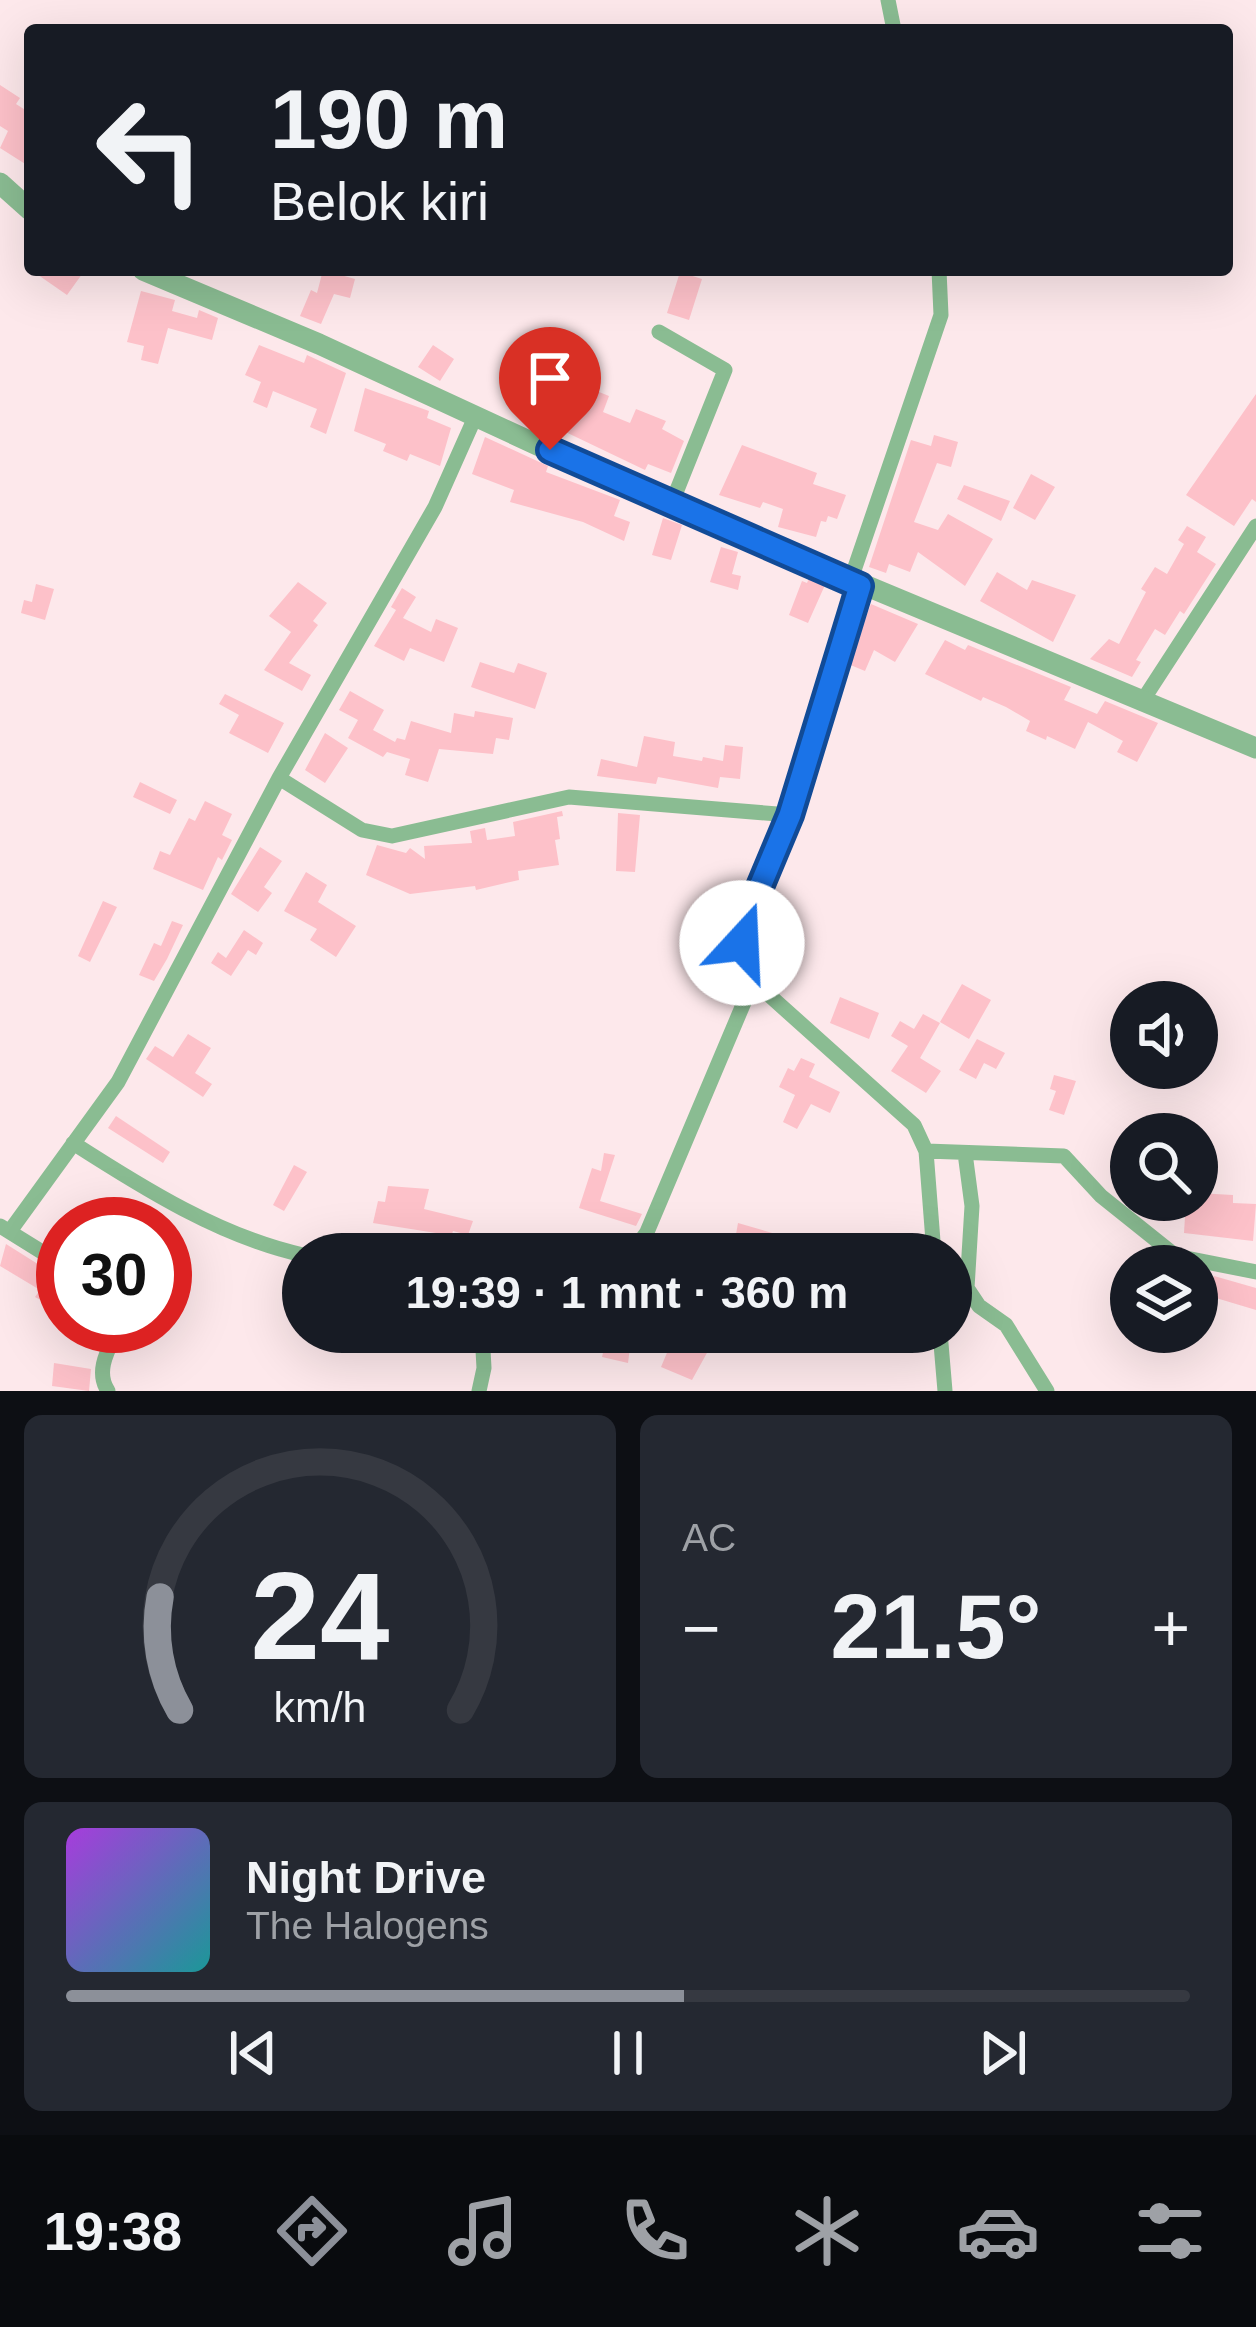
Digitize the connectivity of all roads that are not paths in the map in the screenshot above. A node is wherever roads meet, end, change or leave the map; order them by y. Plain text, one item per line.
1 (0, 183) edge
2 (24, 205) edge
3 (157, 276) edge
4 (939, 276) edge
5 (659, 332) dead end
6 (476, 415) junction
7 (670, 505) junction
8 (1256, 526) edge
9 (855, 584) junction
10 (1141, 703) junction
11 (1256, 748) edge
12 (279, 778) junction
13 (790, 815) junction
14 (750, 978) junction
15 (73, 1143) junction
16 (926, 1151) junction
17 (965, 1153) junction
18 (5, 1229) edge
19 (646, 1233) edge
20 (932, 1233) edge
21 (36, 1248) edge
22 (282, 1248) edge
23 (1256, 1272) edge
24 (108, 1353) edge
25 (483, 1353) edge
26 (942, 1353) edge
27 (108, 1391) edge
28 (478, 1391) edge
29 (945, 1391) edge
30 (1047, 1391) edge

1 - 2 street
3 - 6 street
4 - 9 street
5 - 7 street
6 - 7 street
6 - 12 street
7 - 9 street
8 - 10 street
9 - 10 street
9 - 13 street
10 - 11 street
12 - 13 street
12 - 15 street
13 - 14 street
14 - 16 street
14 - 19 street
15 - 18 street
15 - 22 street
16 - 17 street
16 - 20 street
17 - 23 street
17 - 30 street
18 - 21 street
24 - 27 street
25 - 28 street
26 - 29 street

